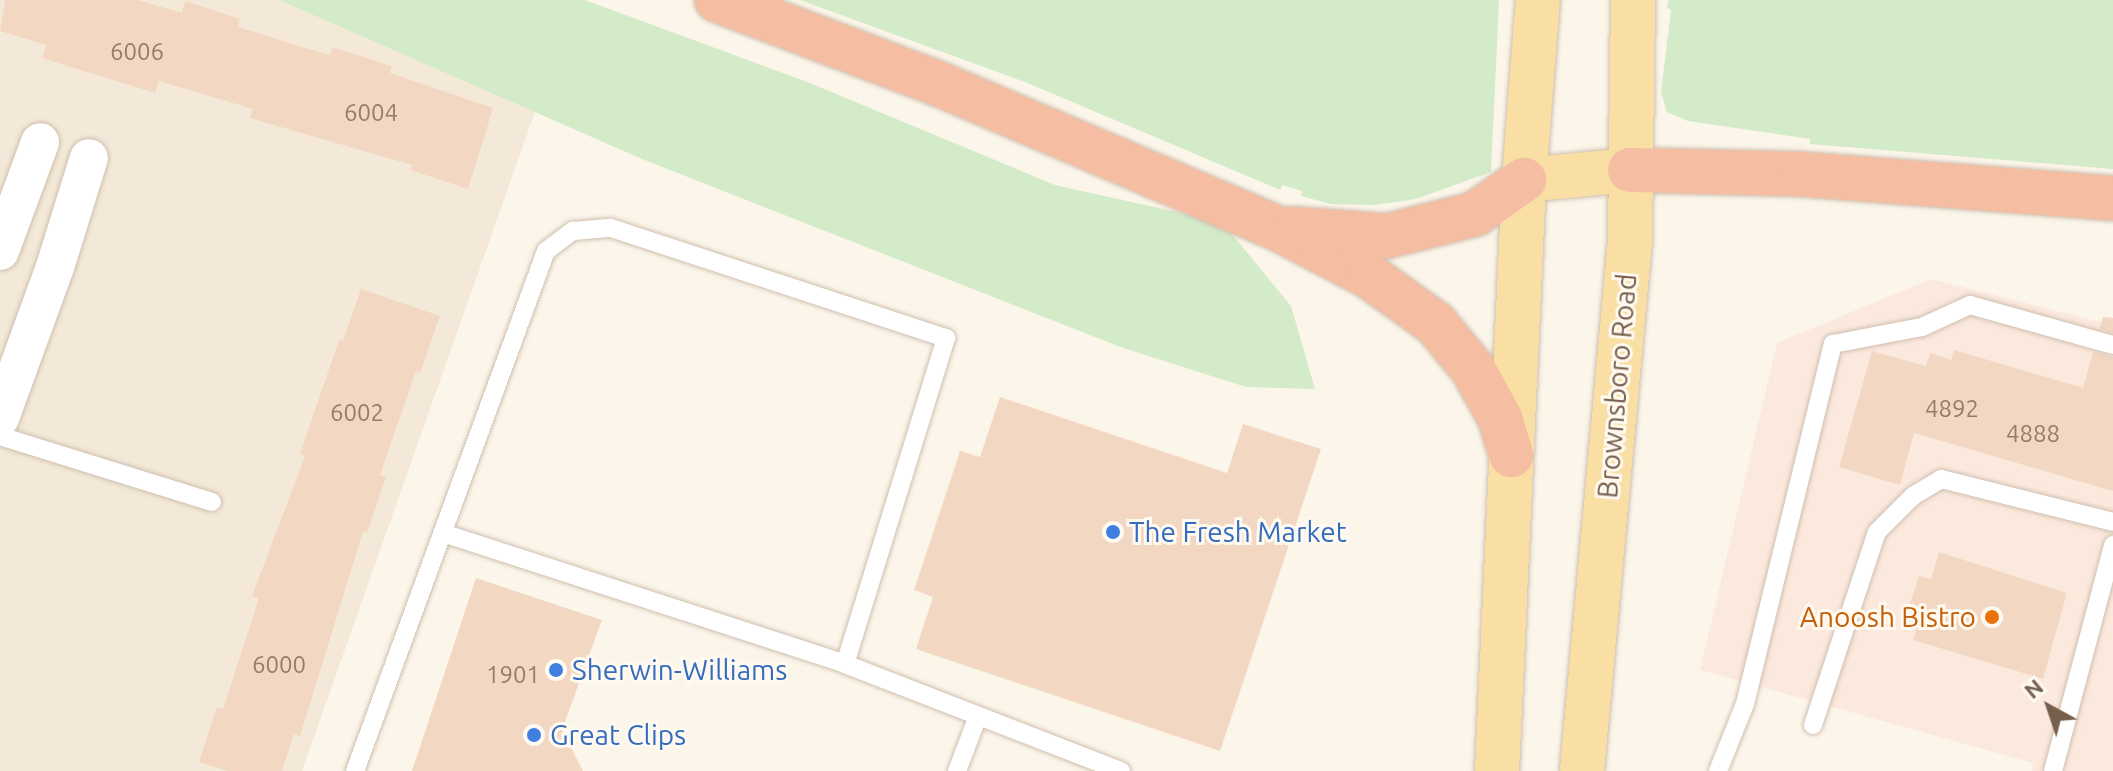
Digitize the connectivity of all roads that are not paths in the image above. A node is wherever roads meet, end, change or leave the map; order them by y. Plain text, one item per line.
1 (717, 0) edge
2 (1538, 0) edge
3 (1633, 9) edge
4 (40, 142) dead end
5 (89, 158) dead end
6 (1630, 170) junction
7 (1524, 180) junction
8 (2113, 198) edge
9 (1279, 229) junction
10 (0, 251) edge
11 (2113, 345) edge
12 (0, 418) edge
13 (0, 436) edge
14 (1511, 455) junction
15 (212, 502) dead end
16 (2113, 522) edge
17 (443, 533) junction
18 (2113, 545) edge
19 (845, 664) junction
20 (978, 716) junction
21 (1813, 725) dead end
22 (355, 771) edge
23 (957, 771) edge
24 (1121, 771) edge
25 (1497, 771) edge
26 (1582, 771) edge
27 (1718, 771) edge
28 (2053, 771) edge

1 - 9 highway
2 - 7 main road
3 - 6 main road, Brownsboro Road
4 - 10 street
5 - 12 street
6 - 7 main road
6 - 8 highway
6 - 26 main road, Brownsboro Road
7 - 9 highway
7 - 14 main road
9 - 14 highway
11 - 27 lane
13 - 15 lane
14 - 25 main road
16 - 21 lane
17 - 19 lane
17 - 19 lane
17 - 22 lane
18 - 28 lane
19 - 20 lane
20 - 23 lane
20 - 24 lane

